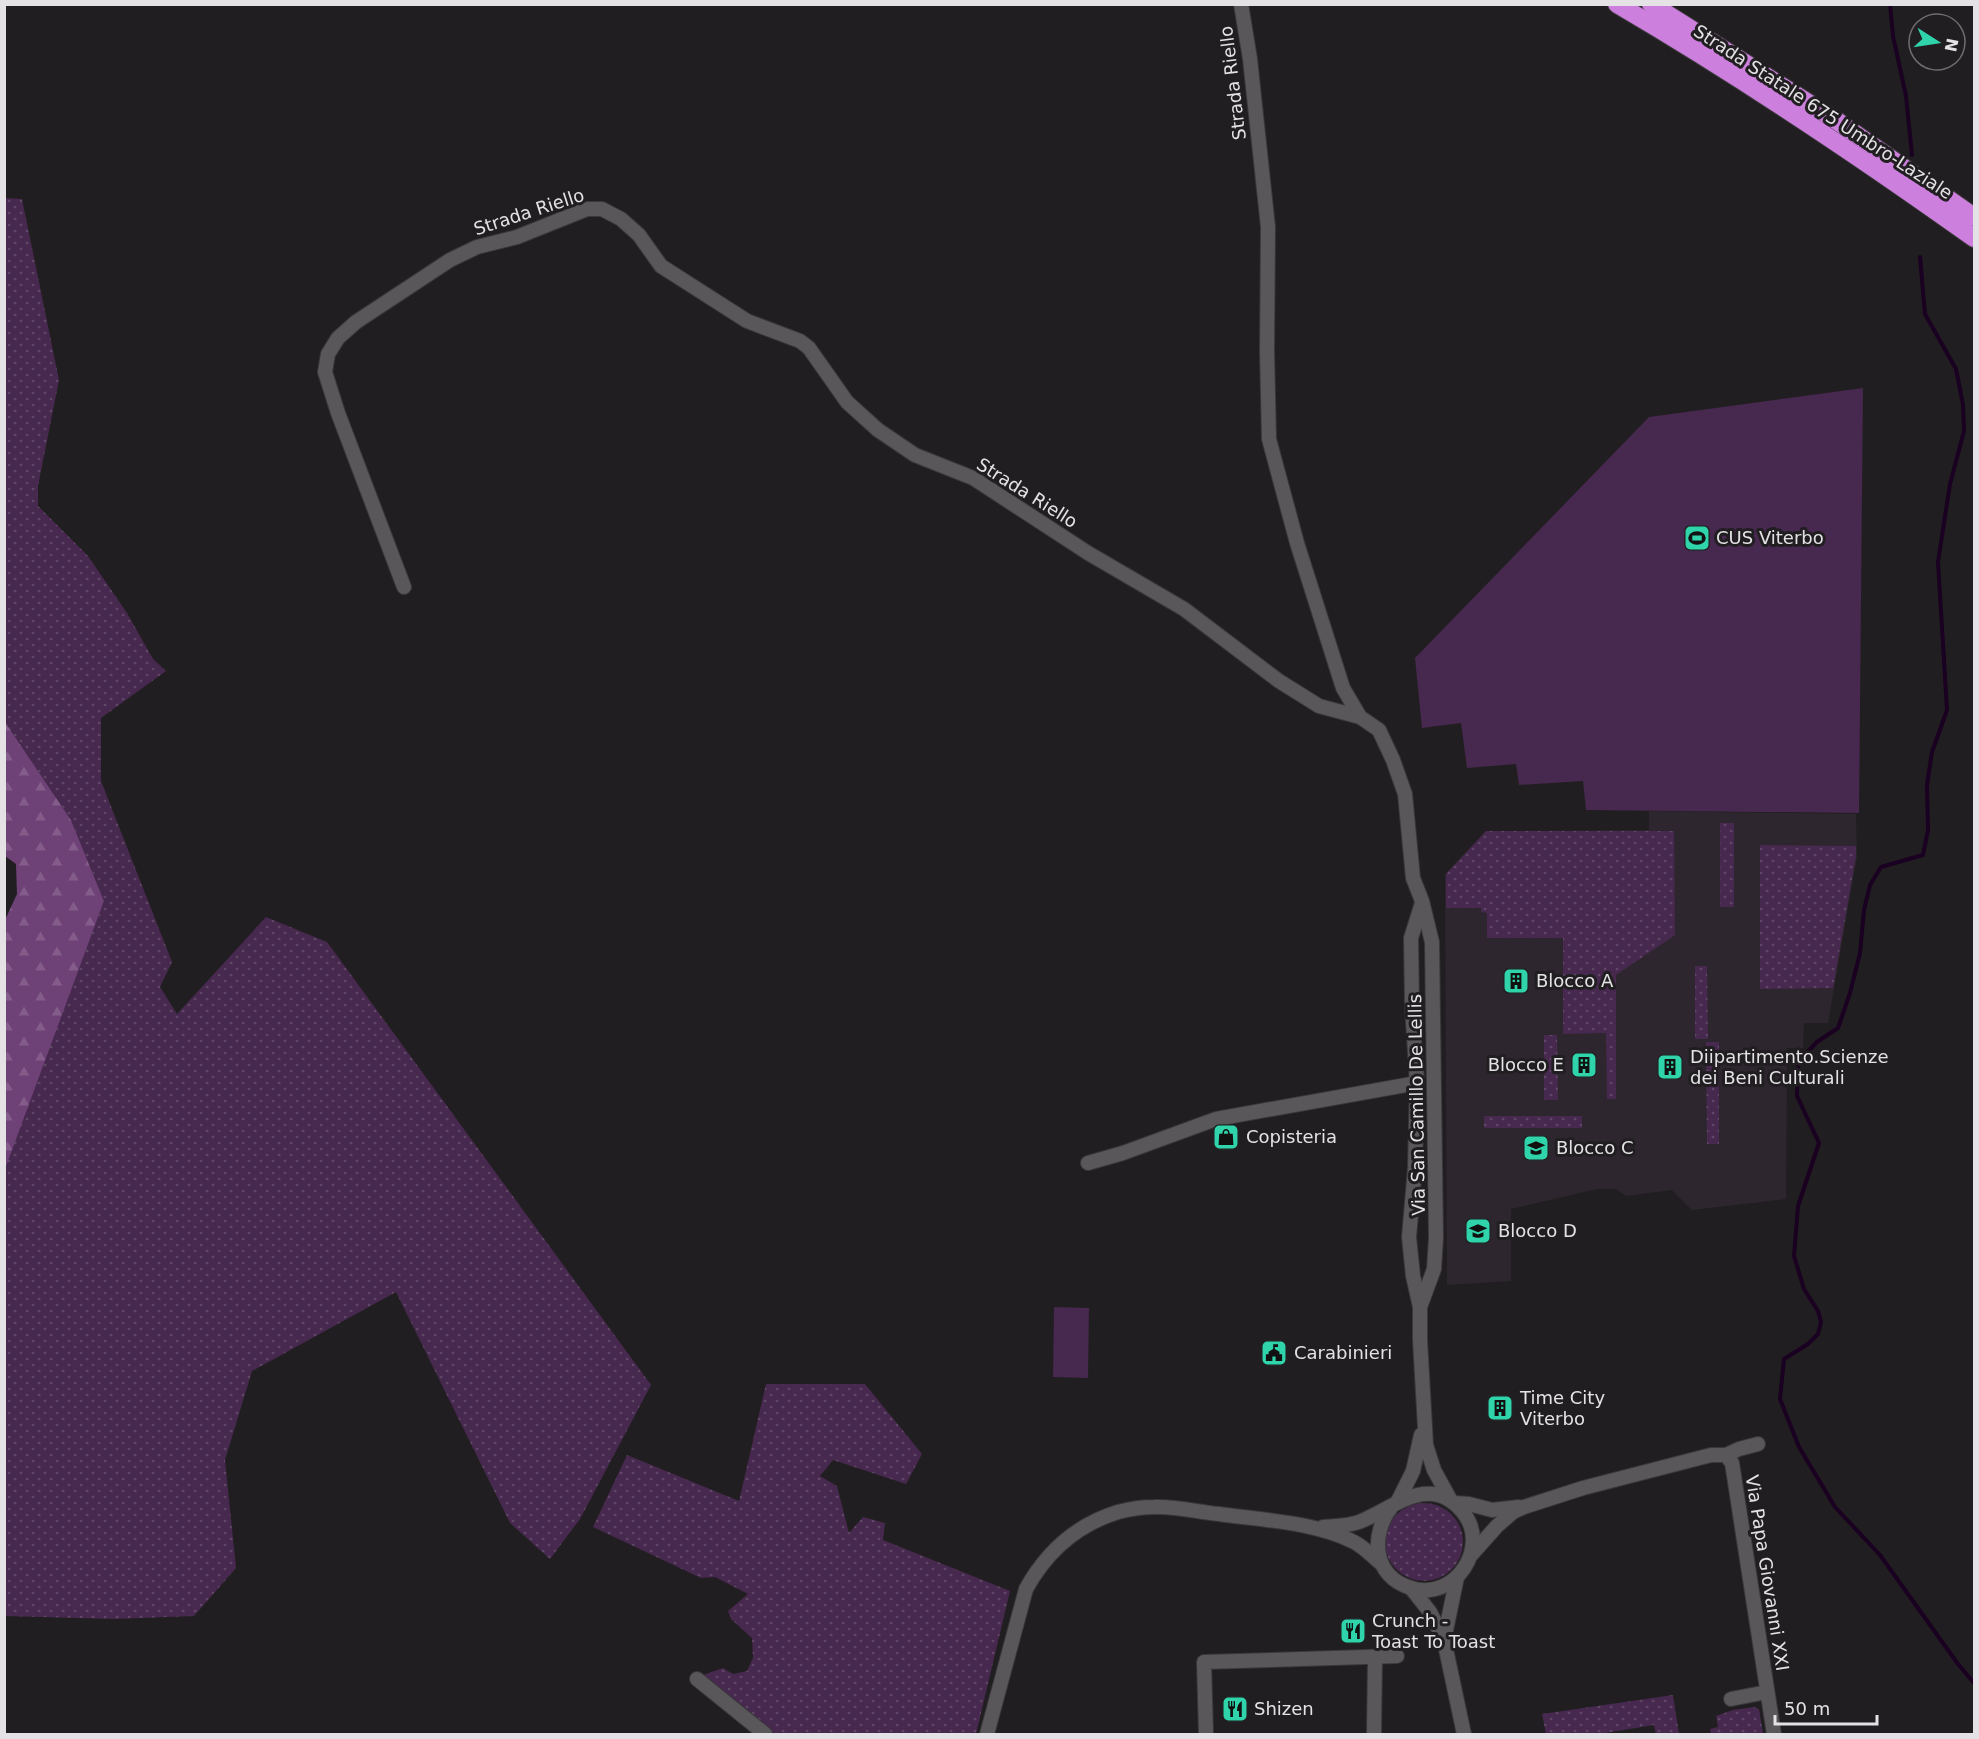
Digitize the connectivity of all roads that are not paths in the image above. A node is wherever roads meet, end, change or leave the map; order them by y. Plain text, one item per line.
1 (1241, 4) edge
2 (1617, 4) edge
3 (1651, 4) edge
4 (1974, 217) edge
5 (1974, 238) edge
6 (404, 586) dead end
7 (1362, 718) junction
8 (1422, 901) junction
9 (1417, 1083) junction
10 (1088, 1163) dead end
11 (1420, 1307) junction
12 (1423, 1418) junction
13 (1758, 1444) dead end
14 (1726, 1455) junction
15 (1453, 1502) junction
16 (1395, 1504) junction
17 (1524, 1507) junction
18 (1315, 1528) junction
19 (1471, 1556) junction
20 (1382, 1564) junction
21 (1458, 1577) junction
22 (1411, 1588) junction
23 (1444, 1640) junction
24 (1397, 1656) dead end
25 (1375, 1658) junction
26 (697, 1679) dead end
27 (1767, 1692) junction
28 (1731, 1699) dead end
29 (765, 1734) edge
30 (987, 1734) edge
31 (1206, 1734) edge
32 (1374, 1734) edge
33 (1464, 1734) edge
34 (1774, 1734) edge

1 - 7 street, Strada Riello
2 - 5 highway, Strada Statale 675 Umbro-Laziale
3 - 4 highway, Strada Statale 675 Umbro-Laziale
6 - 7 street, Strada Riello
7 - 8 street, Via San Camillo De Lellis
8 - 9 street, Via San Camillo De Lellis
8 - 11 street, Via San Camillo De Lellis
9 - 10 street
9 - 11 street, Via San Camillo De Lellis
11 - 12 street, Via San Camillo De Lellis
12 - 15 street, Via San Camillo De Lellis
12 - 16 street, Via San Camillo De Lellis
13 - 14 street
14 - 17 street
14 - 27 street, Via Papa Giovanni XXI
15 - 16 street
15 - 17 street
15 - 19 street
16 - 18 street
16 - 20 street
17 - 19 street
18 - 20 street
18 - 30 street
19 - 21 street
20 - 22 street
21 - 22 street
21 - 23 street
22 - 23 street
23 - 33 street
24 - 25 street
25 - 31 street
25 - 32 street
26 - 29 street
27 - 28 street
27 - 34 street, Via Papa Giovanni XXI

